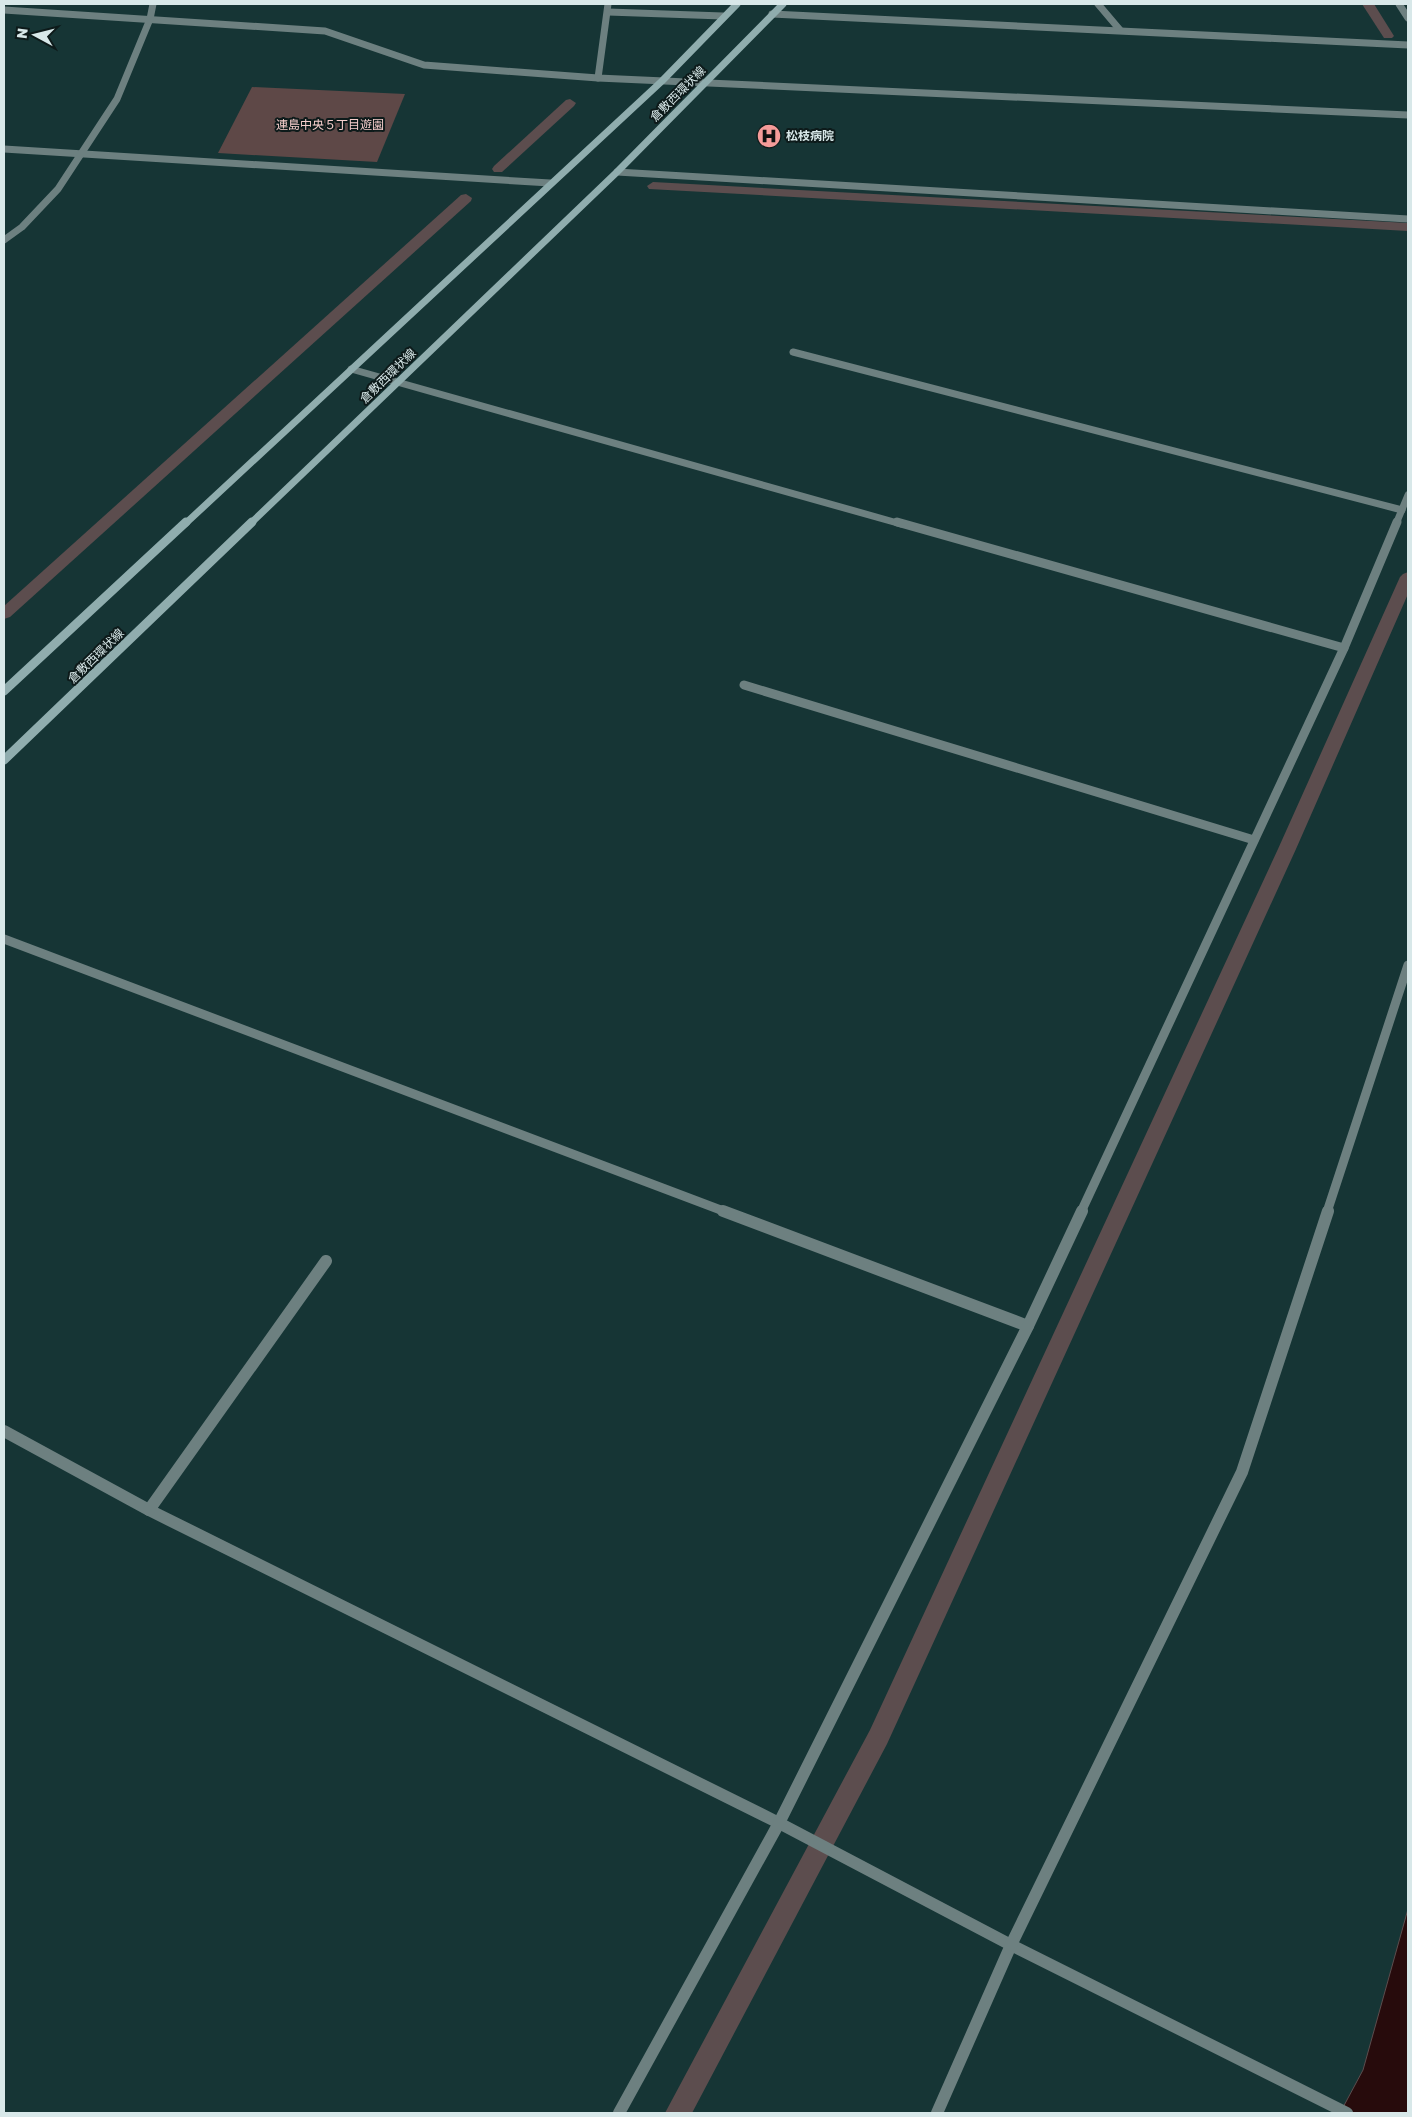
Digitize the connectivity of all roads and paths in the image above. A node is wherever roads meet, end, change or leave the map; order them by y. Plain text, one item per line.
1 (153, 4) edge
2 (608, 4) edge
3 (737, 4) edge
4 (783, 4) edge
5 (1098, 4) edge
6 (1399, 4) edge
7 (4, 10) edge
8 (608, 12) junction
9 (772, 14) junction
10 (723, 16) junction
11 (1408, 18) edge
12 (150, 19) junction
13 (1120, 30) junction
14 (1408, 45) edge
15 (598, 78) junction
16 (662, 81) junction
17 (706, 82) junction
18 (1408, 115) edge
19 (4, 149) edge
20 (82, 154) junction
21 (617, 172) junction
22 (550, 184) junction
23 (1408, 219) edge
24 (4, 240) edge
25 (793, 352) dead end
26 (351, 369) junction
27 (399, 381) junction
28 (1408, 495) edge
29 (1402, 510) junction
30 (1344, 648) junction
31 (744, 685) dead end
32 (4, 691) edge
33 (4, 760) edge
34 (1254, 840) junction
35 (4, 939) edge
36 (1408, 965) edge
37 (326, 1261) dead end
38 (1028, 1326) junction
39 (4, 1431) edge
40 (149, 1510) junction
41 (779, 1823) junction
42 (1011, 1945) junction
43 (619, 2113) edge
44 (938, 2113) edge
45 (1348, 2113) edge

1 - 12 street
2 - 8 street
3 - 10 main road, 倉敷西環状線
4 - 9 main road, 倉敷西環状線
5 - 13 street
6 - 11 street
7 - 12 street
8 - 10 street
8 - 15 street
9 - 13 street
9 - 17 main road, 倉敷西環状線
10 - 16 main road, 倉敷西環状線
12 - 15 street
12 - 20 street
13 - 14 street
15 - 16 street
16 - 17 street
16 - 22 main road, 倉敷西環状線
17 - 18 street
17 - 21 main road, 倉敷西環状線
19 - 20 street
20 - 22 street
20 - 24 street
21 - 23 street
21 - 27 main road, 倉敷西環状線
22 - 26 main road, 倉敷西環状線
25 - 29 street
26 - 27 street
26 - 32 main road, 倉敷西環状線
27 - 30 street
27 - 33 main road, 倉敷西環状線
28 - 29 street
29 - 30 street
30 - 34 street
31 - 34 street
34 - 38 street
35 - 38 street
36 - 42 street
37 - 40 street
38 - 41 street
39 - 40 street
40 - 41 street
41 - 42 street
41 - 43 street
42 - 44 street
42 - 45 street

